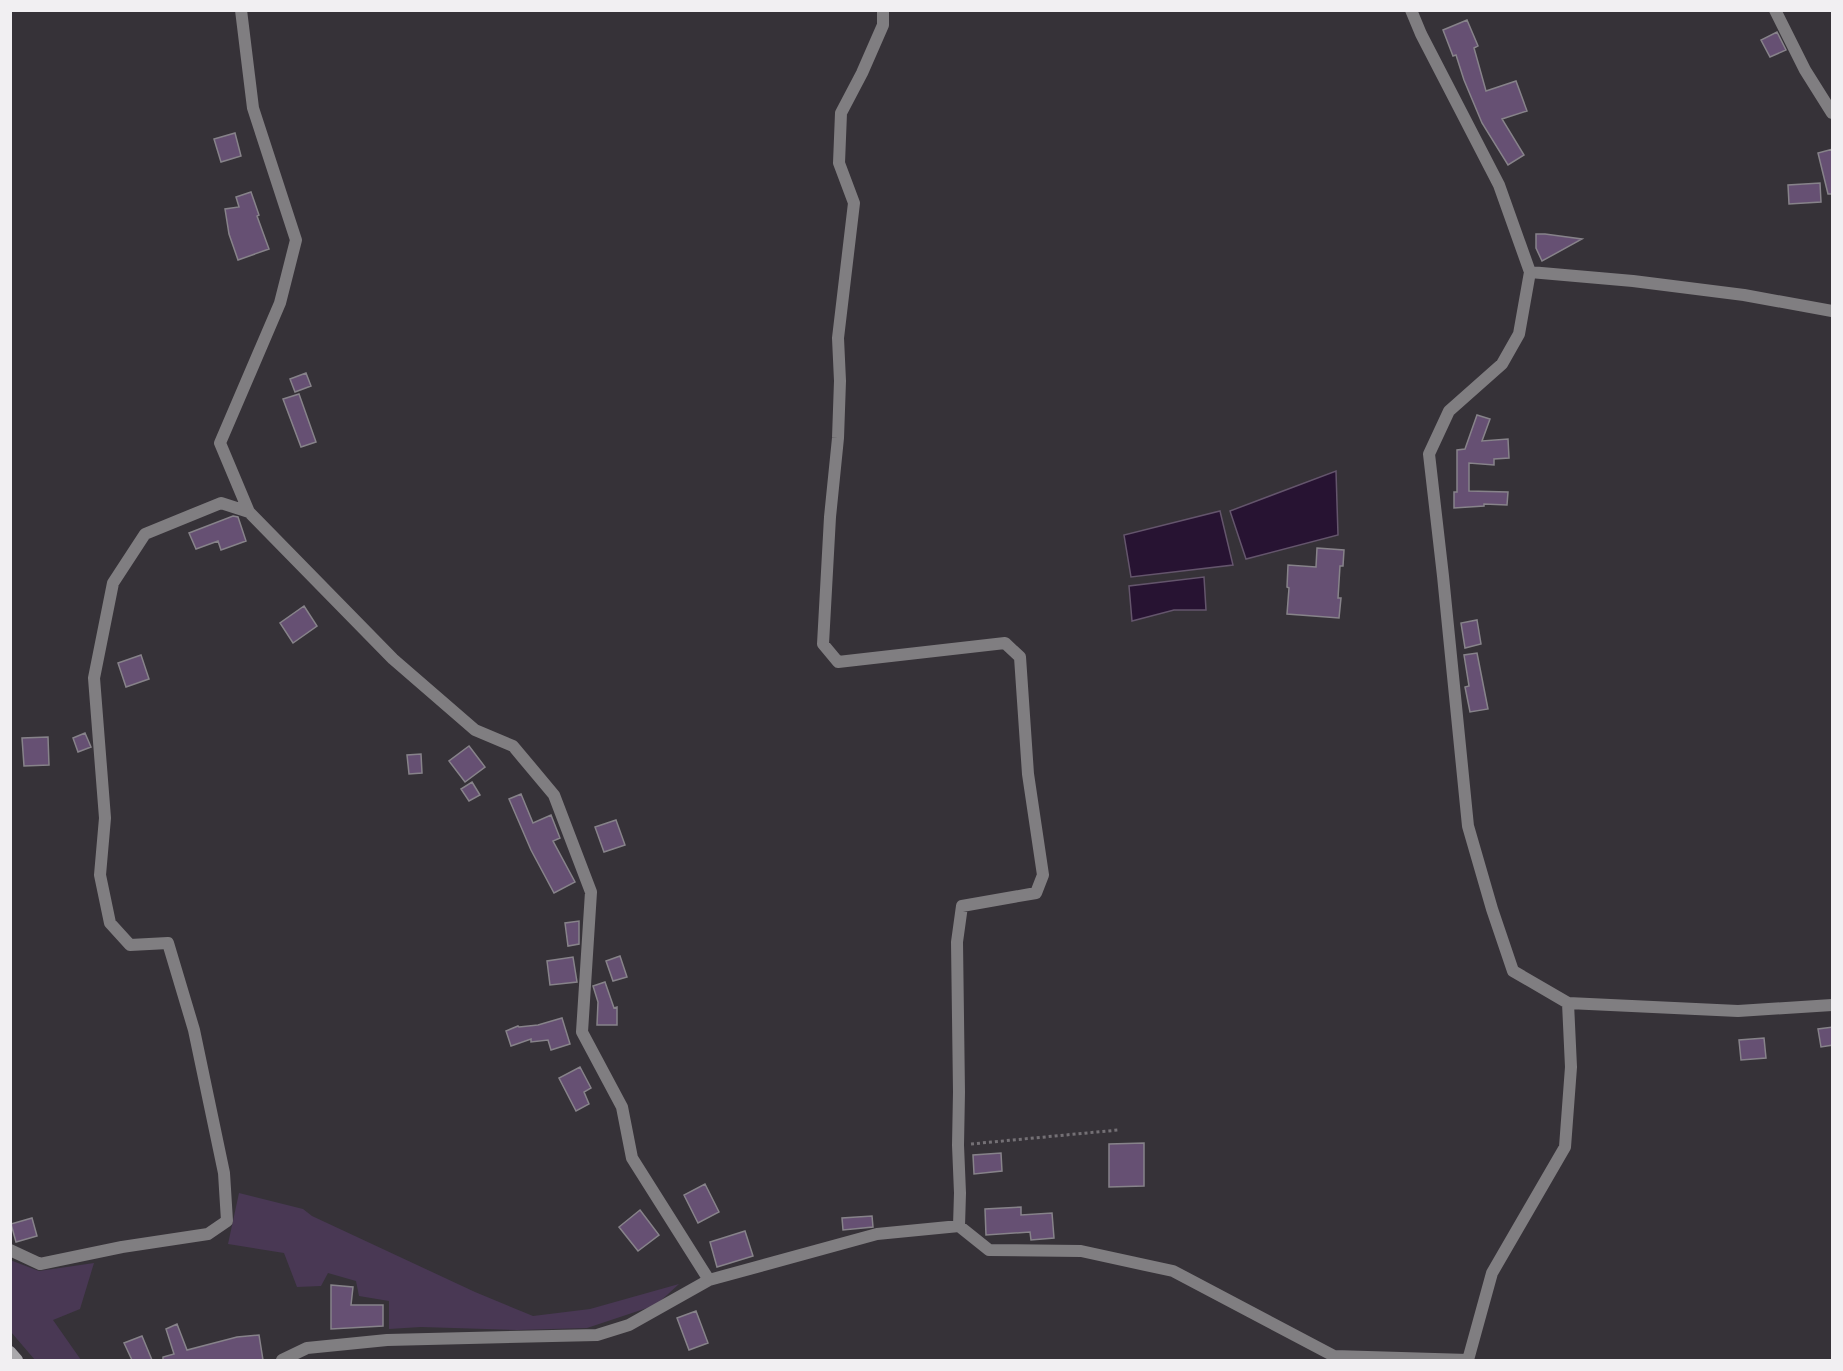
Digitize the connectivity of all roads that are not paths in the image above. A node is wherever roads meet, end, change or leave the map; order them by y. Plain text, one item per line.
1 (241, 10) edge
2 (883, 10) edge
3 (1411, 10) edge
4 (1775, 10) edge
5 (1833, 113) edge
6 (1530, 273) junction
7 (1833, 311) edge
8 (249, 512) junction
9 (1568, 1003) junction
10 (1833, 1005) edge
11 (959, 1226) junction
12 (10, 1251) edge
13 (709, 1280) junction
14 (10, 1352) edge
15 (17, 1360) edge
16 (282, 1360) edge
17 (1469, 1360) edge

1 - 8 street
2 - 11 street
3 - 6 street
4 - 5 street
6 - 7 street
6 - 9 street
8 - 12 street
8 - 13 street
9 - 10 street
9 - 17 street
11 - 13 street
11 - 17 street
13 - 16 street
14 - 15 main road

